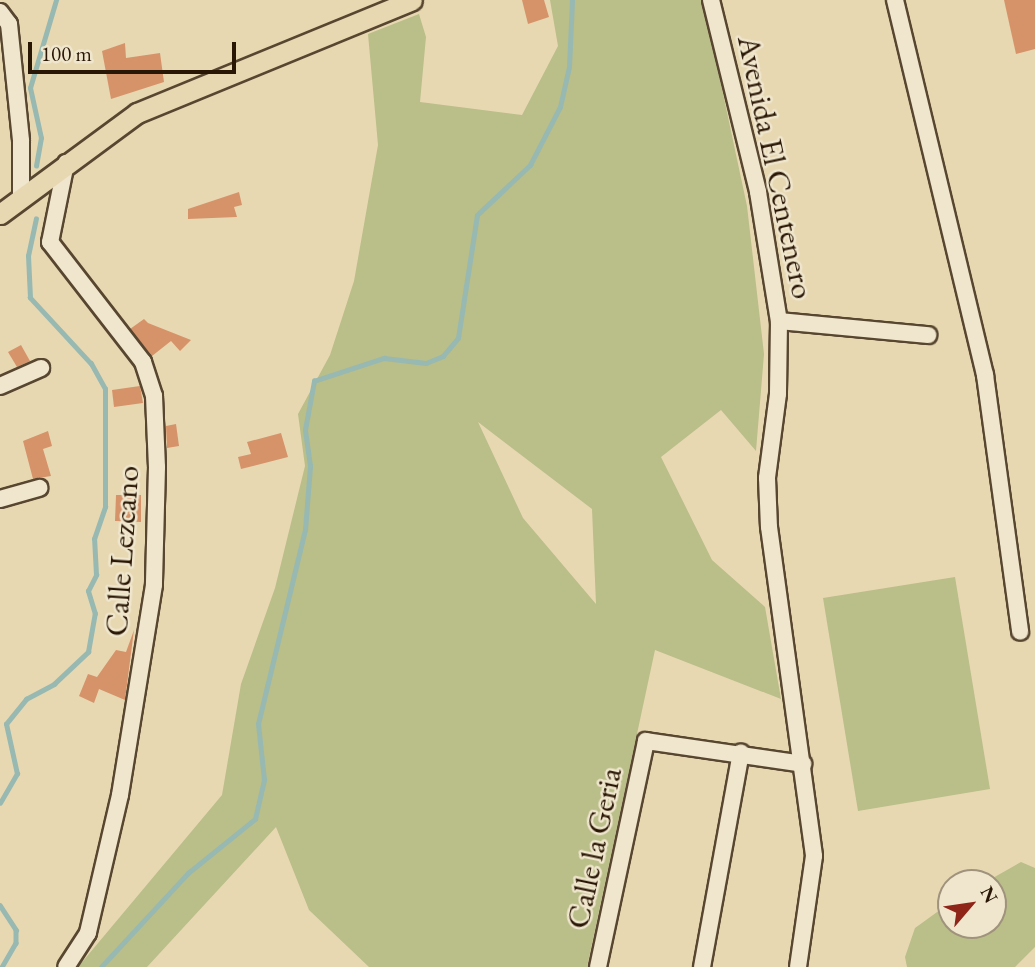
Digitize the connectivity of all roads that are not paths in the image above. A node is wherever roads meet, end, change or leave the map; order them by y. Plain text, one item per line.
1 (412, 0) edge
2 (711, 0) edge
3 (895, 0) edge
4 (0, 12) edge
5 (66, 163) junction
6 (21, 197) junction
7 (0, 214) edge
8 (779, 321) junction
9 (929, 335) dead end
10 (41, 369) dead end
11 (0, 386) edge
12 (39, 488) dead end
13 (0, 499) edge
14 (1020, 632) dead end
15 (741, 754) junction
16 (803, 764) junction
17 (66, 967) edge
18 (598, 967) edge
19 (702, 967) edge
20 (798, 967) edge

1 - 5 main road
2 - 8 street, Avenida El Centenero
3 - 14 street
4 - 6 street
5 - 6 main road
5 - 17 street, Calle Lezcano
6 - 7 main road
8 - 9 street
8 - 16 street, Avenida El Centenero
10 - 11 street
12 - 13 street
15 - 16 street
15 - 18 street, Calle la Geria
15 - 19 street
16 - 20 street, Avenida El Centenero

